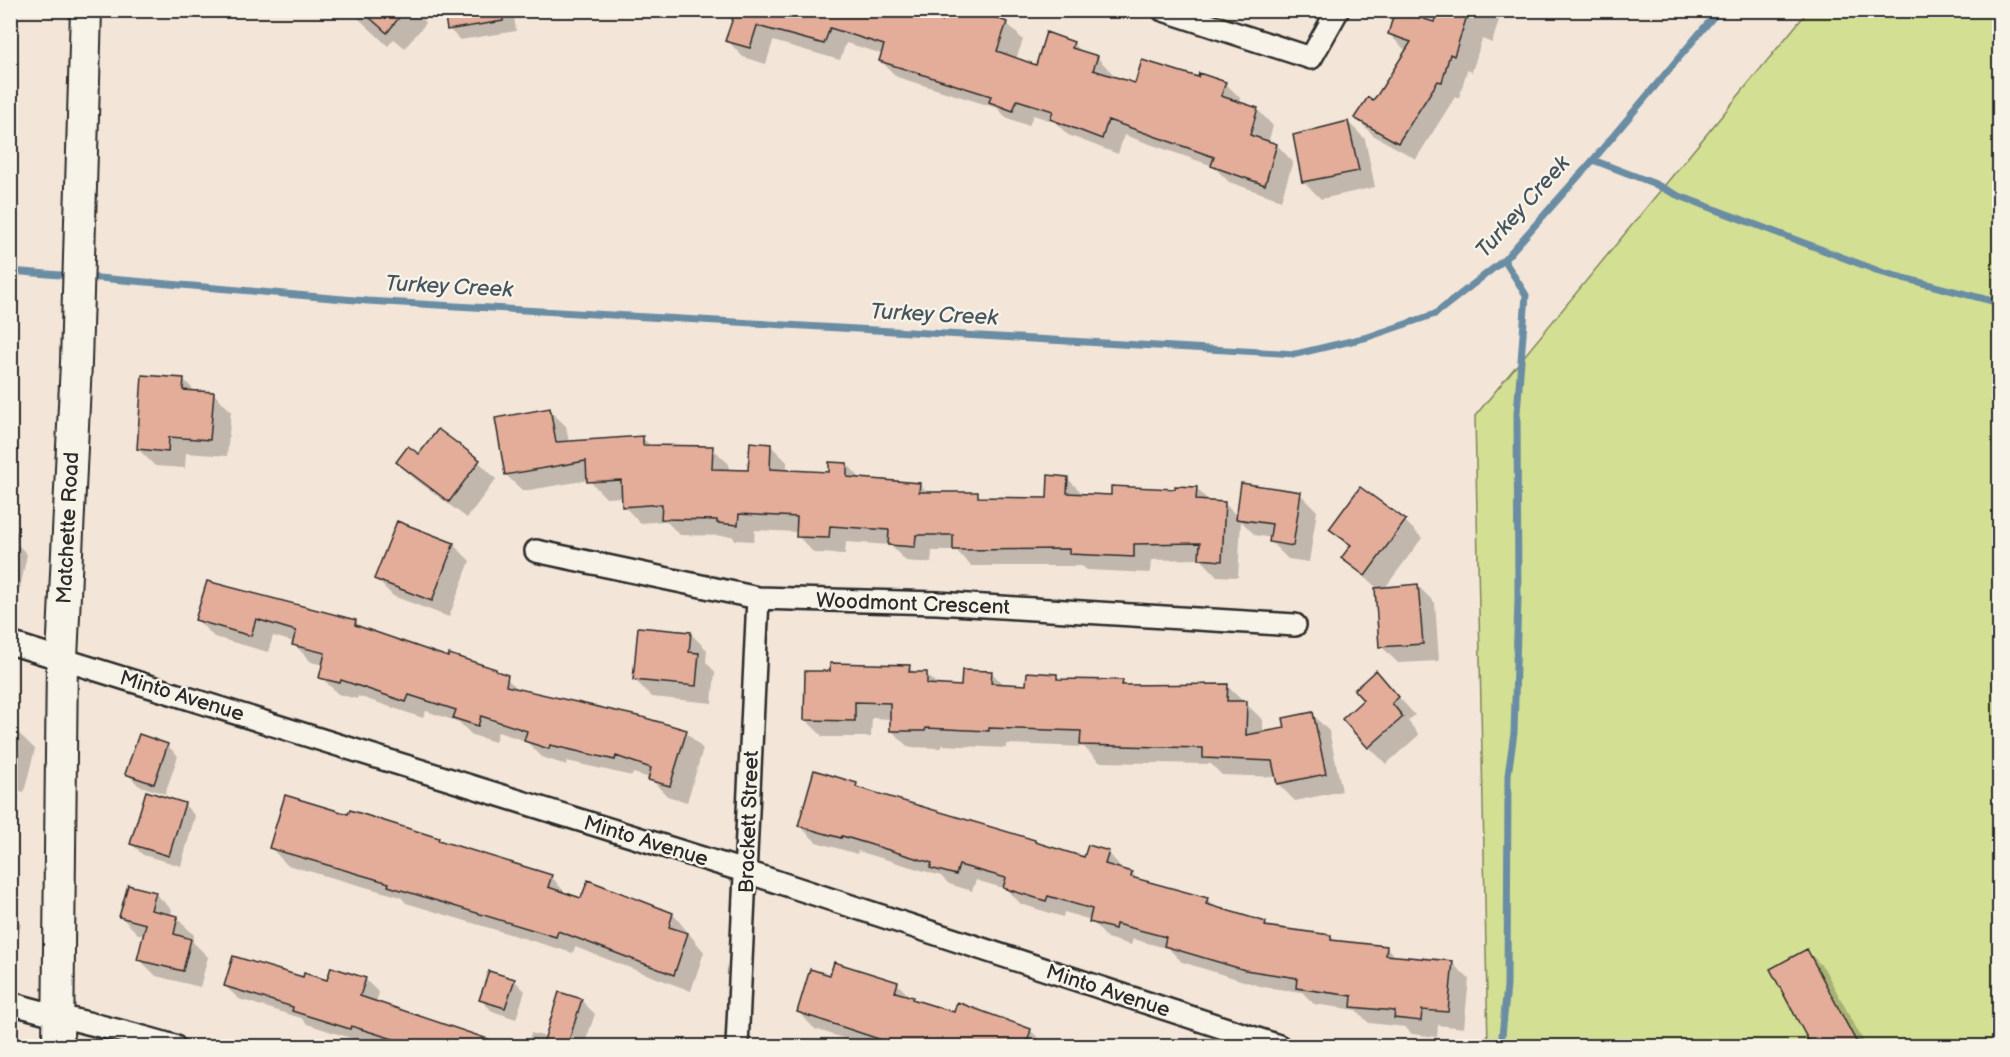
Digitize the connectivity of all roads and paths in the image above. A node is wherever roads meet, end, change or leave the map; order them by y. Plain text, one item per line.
1 (86, 10) edge
2 (1163, 10) edge
3 (1338, 10) edge
4 (536, 551) dead end
5 (758, 598) junction
6 (1294, 625) dead end
7 (10, 643) edge
8 (62, 658) junction
9 (747, 872) junction
10 (10, 1002) edge
11 (60, 1017) junction
12 (58, 1047) edge
13 (174, 1047) edge
14 (737, 1047) edge
15 (1279, 1047) edge

1 - 8 street, Matchette Road
2 - 3 street
4 - 5 street, Woodmont Crescent
5 - 6 street, Woodmont Crescent
5 - 9 street, Brackett Street
7 - 8 street, Minto Avenue
8 - 9 street, Minto Avenue
8 - 11 street, Matchette Road
9 - 14 street, Brackett Street
9 - 15 street, Minto Avenue
10 - 11 street
11 - 12 street, Matchette Road
11 - 13 street

